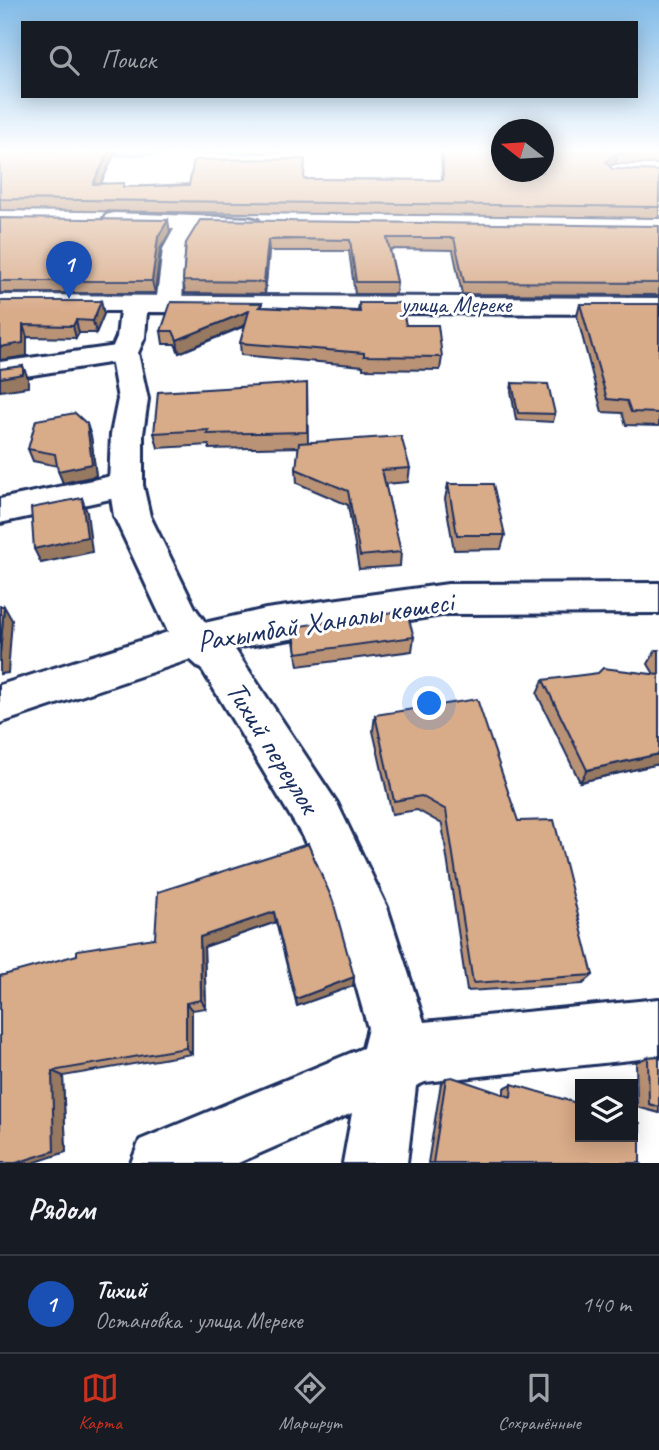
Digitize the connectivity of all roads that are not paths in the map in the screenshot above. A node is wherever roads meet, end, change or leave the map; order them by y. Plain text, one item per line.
1 (91, 220) edge
2 (192, 224) junction
3 (274, 225) edge
4 (0, 303) edge
5 (134, 304) junction
6 (169, 304) junction
7 (659, 306) edge
8 (124, 353) junction
9 (0, 371) edge
10 (125, 485) junction
11 (0, 511) edge
12 (659, 598) edge
13 (197, 640) junction
14 (0, 704) edge
15 (659, 1028) edge
16 (387, 1069) junction
17 (163, 1163) edge
18 (375, 1163) edge

1 - 2 street
2 - 3 street
2 - 6 street
4 - 5 street, улица Мереке
5 - 6 street, улица Мереке
5 - 8 street, Тихий переулок
6 - 7 street, улица Мереке
8 - 9 street
8 - 10 street, Тихий переулок
10 - 11 street
10 - 13 street, Тихий переулок
12 - 13 street, Рахымбай Ханалы көшесі
13 - 14 street, Рахымбай Ханалы көшесі
13 - 16 street, Тихий переулок
15 - 16 street
16 - 17 street
16 - 18 street, Тихий переулок

